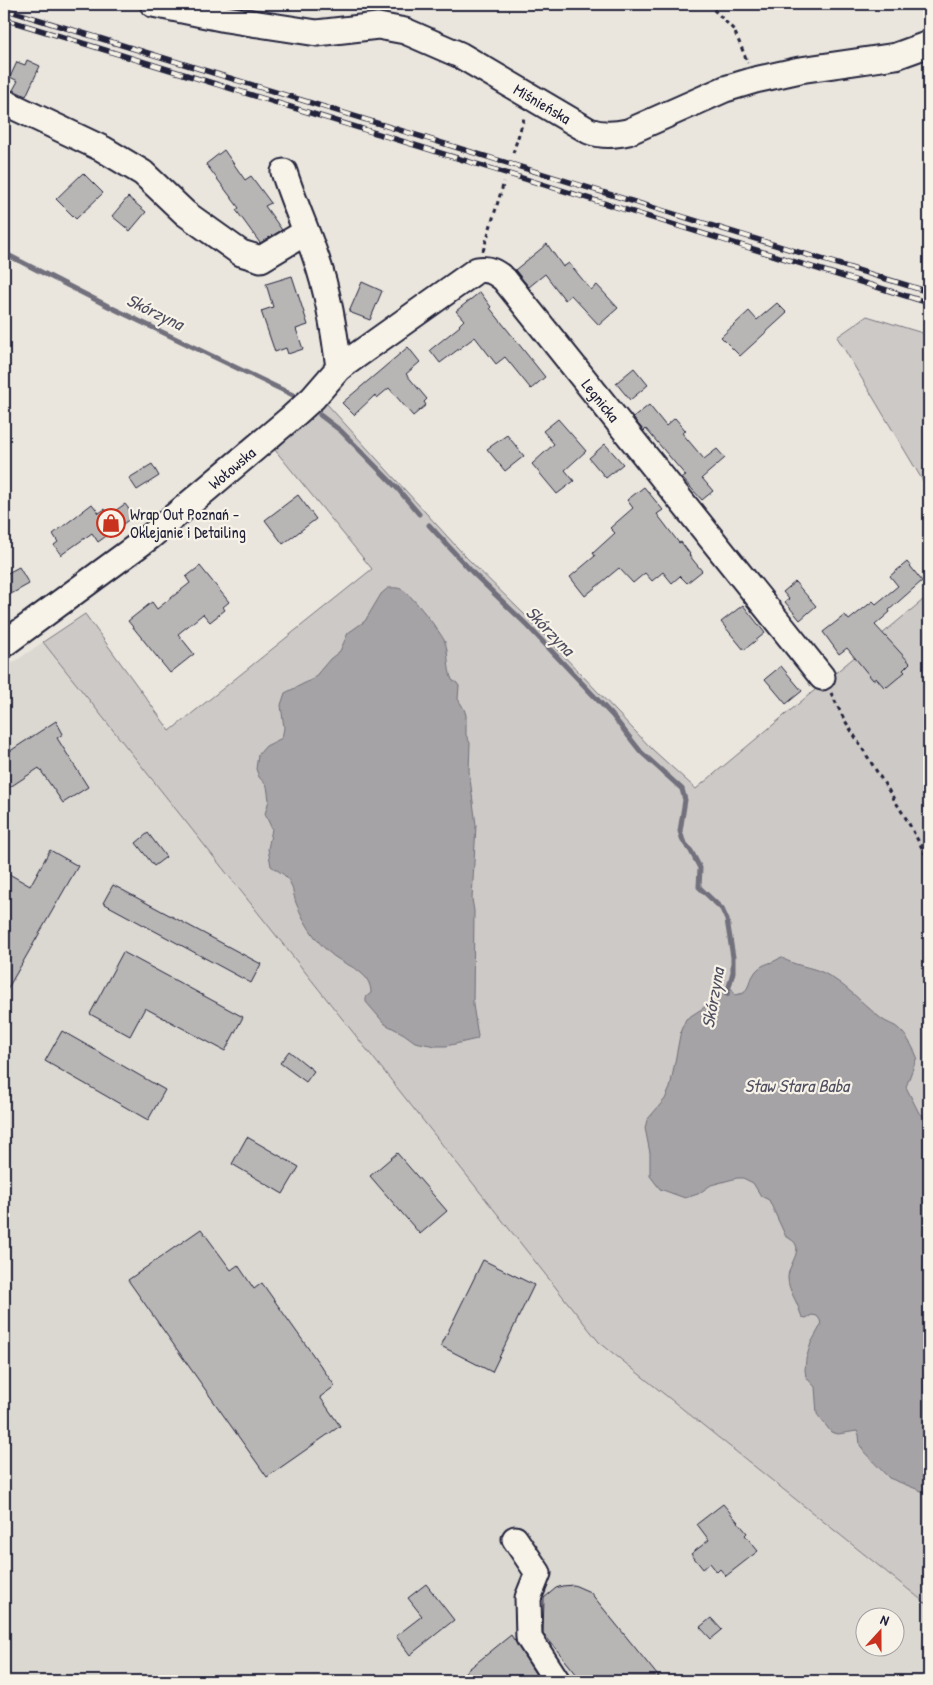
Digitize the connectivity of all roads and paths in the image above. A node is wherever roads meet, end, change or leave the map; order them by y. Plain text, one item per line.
1 (153, 4) edge
2 (708, 4) edge
3 (256, 13) edge
4 (929, 44) edge
5 (755, 80) junction
6 (530, 98) junction
7 (4, 102) edge
8 (513, 153) dead end
9 (284, 172) dead end
10 (504, 182) dead end
11 (306, 232) junction
12 (477, 270) junction
13 (340, 368) junction
14 (4, 644) edge
15 (822, 677) joint
16 (929, 861) edge
17 (516, 1540) dead end
18 (557, 1681) edge

1 - 3 street, Miśnieńska
2 - 5 path
3 - 6 street, Miśnieńska
4 - 5 street, Miśnieńska
5 - 6 street, Miśnieńska
6 - 8 path
7 - 11 street
9 - 11 street
10 - 12 path
11 - 13 street
12 - 13 street
12 - 15 street, Legnicka
13 - 14 street, Wołowska
15 - 16 path
17 - 18 street

